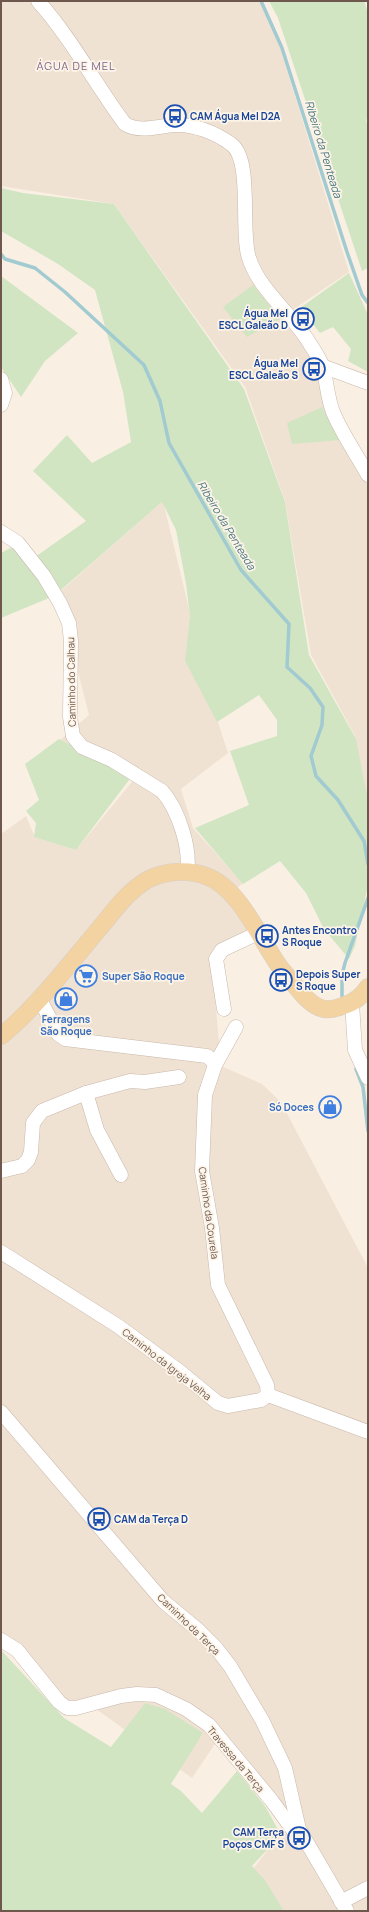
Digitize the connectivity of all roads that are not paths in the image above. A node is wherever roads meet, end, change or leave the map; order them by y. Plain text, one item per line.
1 (38, 1) edge
2 (322, 366) junction
3 (1, 379) edge
4 (368, 383) edge
5 (1, 405) edge
6 (368, 475) edge
7 (1, 532) edge
8 (187, 872) junction
9 (258, 933) junction
10 (368, 987) edge
11 (39, 998) junction
12 (352, 1003) junction
13 (224, 1009) dead end
14 (236, 1027) dead end
15 (3, 1029) edge
16 (215, 1065) junction
17 (179, 1077) dead end
18 (368, 1078) edge
19 (86, 1093) junction
20 (1, 1170) edge
21 (121, 1175) dead end
22 (1, 1252) edge
23 (268, 1394) junction
24 (1, 1412) edge
25 (368, 1432) edge
26 (1, 1640) edge
27 (299, 1829) junction
28 (368, 1888) edge
29 (344, 1906) edge

1 - 2 street
2 - 4 street
2 - 6 street
3 - 5 street
7 - 8 street, Caminho do Calhau
8 - 9 main road
8 - 11 main road
9 - 12 main road
9 - 13 street
10 - 12 main road
11 - 15 main road
11 - 16 street
12 - 18 street
14 - 16 street, Caminho da Courela
16 - 23 street, Caminho da Courela
17 - 19 street
19 - 20 street
19 - 21 street
22 - 23 street, Caminho da Igreja Velha
23 - 25 street
24 - 27 street, Caminho da Terça
26 - 27 street, Travessa da Terça
27 - 29 street, Caminho da Terça
28 - 29 street

